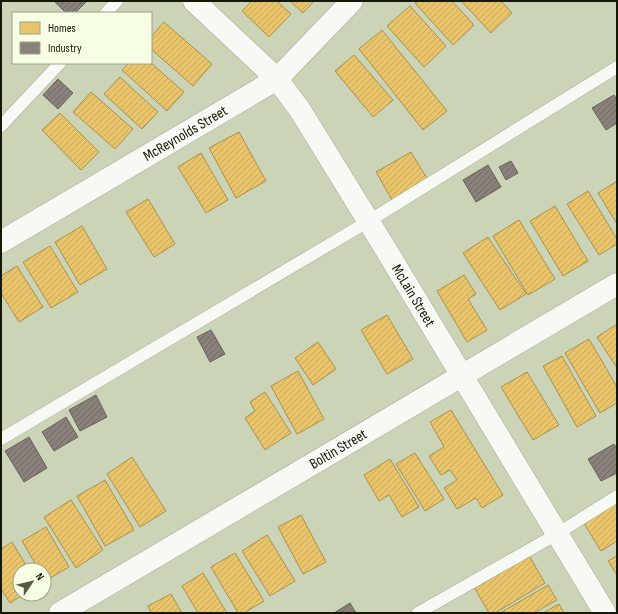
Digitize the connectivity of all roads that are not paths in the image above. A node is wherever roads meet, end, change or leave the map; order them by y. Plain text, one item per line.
1 (117, 1) edge
2 (194, 1) edge
3 (352, 1) edge
4 (107, 12) edge
5 (59, 64) edge
6 (617, 67) edge
7 (277, 79) junction
8 (1, 126) edge
9 (369, 221) junction
10 (1, 242) edge
11 (617, 284) edge
12 (462, 376) junction
13 (1, 439) edge
14 (617, 496) edge
15 (557, 534) junction
16 (60, 613) edge
17 (418, 613) edge
18 (605, 613) edge

1 - 4 lane
2 - 7 street, McLain Street
3 - 7 street, McReynolds Street
5 - 8 lane
6 - 9 lane
7 - 9 street, McLain Street
7 - 10 street, McReynolds Street
9 - 12 street, McLain Street
9 - 13 lane
11 - 12 street, Boltin Street
12 - 15 street, McLain Street
12 - 16 street, Boltin Street
14 - 15 lane
15 - 17 lane
15 - 18 street, McLain Street

